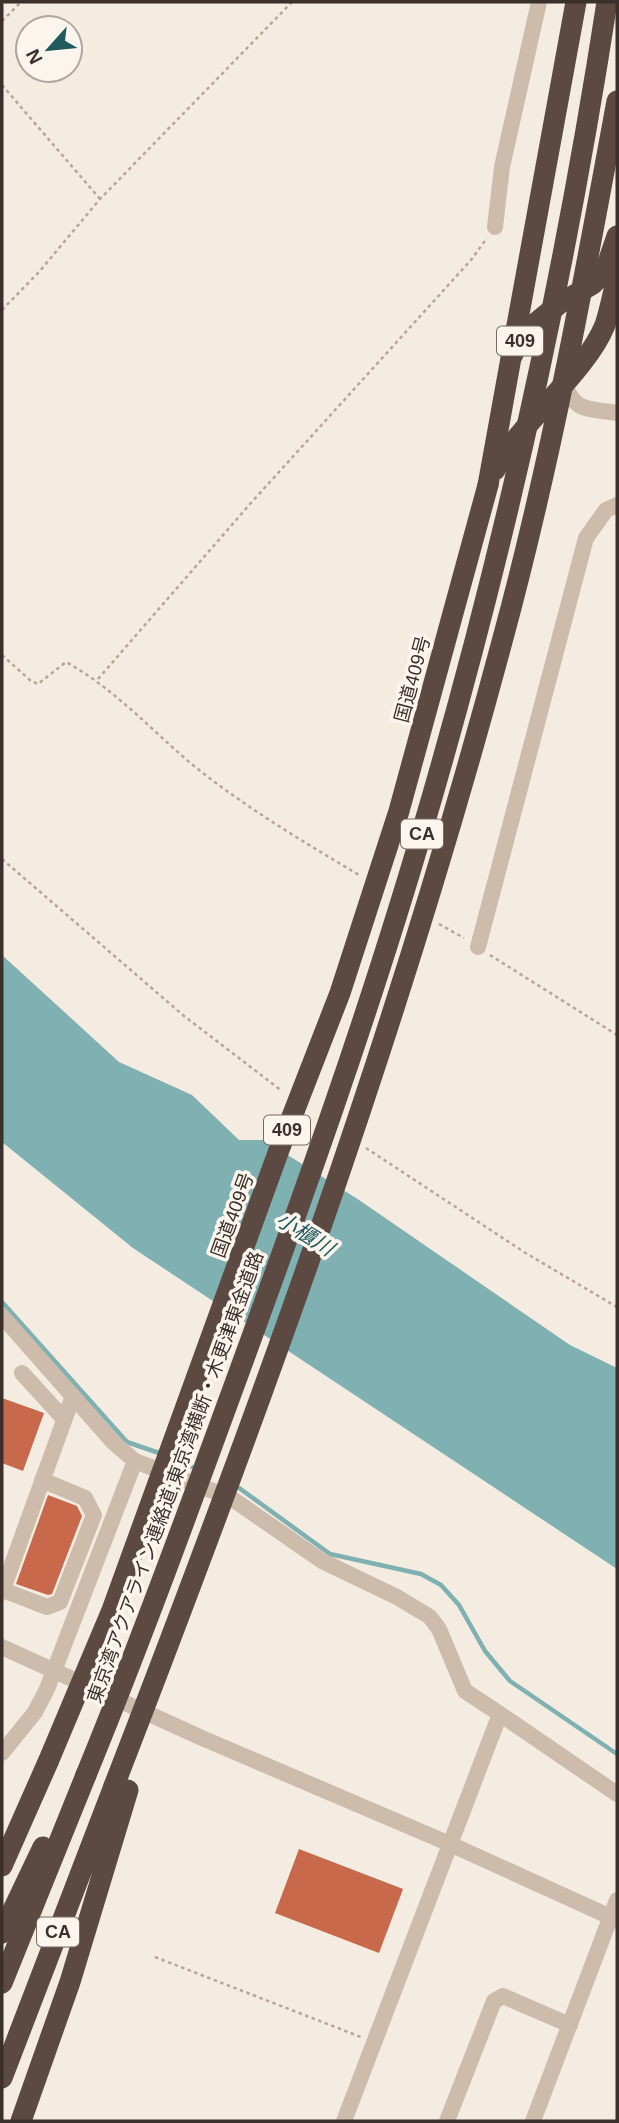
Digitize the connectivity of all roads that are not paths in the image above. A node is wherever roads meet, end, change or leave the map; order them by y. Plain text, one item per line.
1 (539, 2) edge
2 (576, 2) edge
3 (607, 2) edge
4 (617, 101) edge
5 (495, 227) road end
6 (617, 236) edge
7 (617, 278) edge
8 (511, 358) junction
9 (564, 382) junction
10 (617, 413) edge
11 (488, 485) junction
12 (617, 505) edge
13 (478, 947) road end
14 (2, 1316) edge
15 (22, 1373) dead end
16 (73, 1396) junction
17 (64, 1419) junction
18 (135, 1461) junction
19 (42, 1480) junction
20 (2, 1591) edge
21 (2, 1647) edge
22 (54, 1672) junction
23 (500, 1714) junction
24 (2, 1753) edge
25 (81, 1773) junction
26 (121, 1788) junction
27 (617, 1794) edge
28 (450, 1844) junction
29 (2, 1866) edge
30 (617, 1900) edge
31 (614, 1918) edge
32 (2, 1933) edge
33 (2, 1983) edge
34 (570, 2025) junction
35 (2, 2078) edge
36 (20, 2121) edge
37 (344, 2121) edge
38 (447, 2121) edge
39 (533, 2121) edge

1 - 5 street
2 - 8 highway
3 - 25 highway, 東京湾アクアライン連絡道;東京湾横断・木更津東金道路 / CA, bridge
4 - 26 highway, CA, bridge
6 - 8 highway, 国道409号 / 409
7 - 9 highway, 国道409号 / 409
8 - 11 highway, 国道409号 / 409
9 - 10 street
9 - 11 highway, 国道409号 / 409
11 - 29 highway, 国道409号 / 409, bridge
12 - 13 street
14 - 16 street
15 - 17 street
16 - 17 street
16 - 18 street
17 - 19 street
18 - 22 street
18 - 23 street
19 - 20 street
19 - 20 street
21 - 22 street
22 - 24 street
22 - 28 street
23 - 27 street
23 - 28 street
25 - 32 highway
25 - 33 highway, 東京湾アクアライン連絡道;東京湾横断・木更津東金道路 / CA
26 - 35 highway, CA
26 - 36 highway
28 - 31 street
28 - 37 street
30 - 31 street
31 - 34 street
34 - 38 street
34 - 39 street

